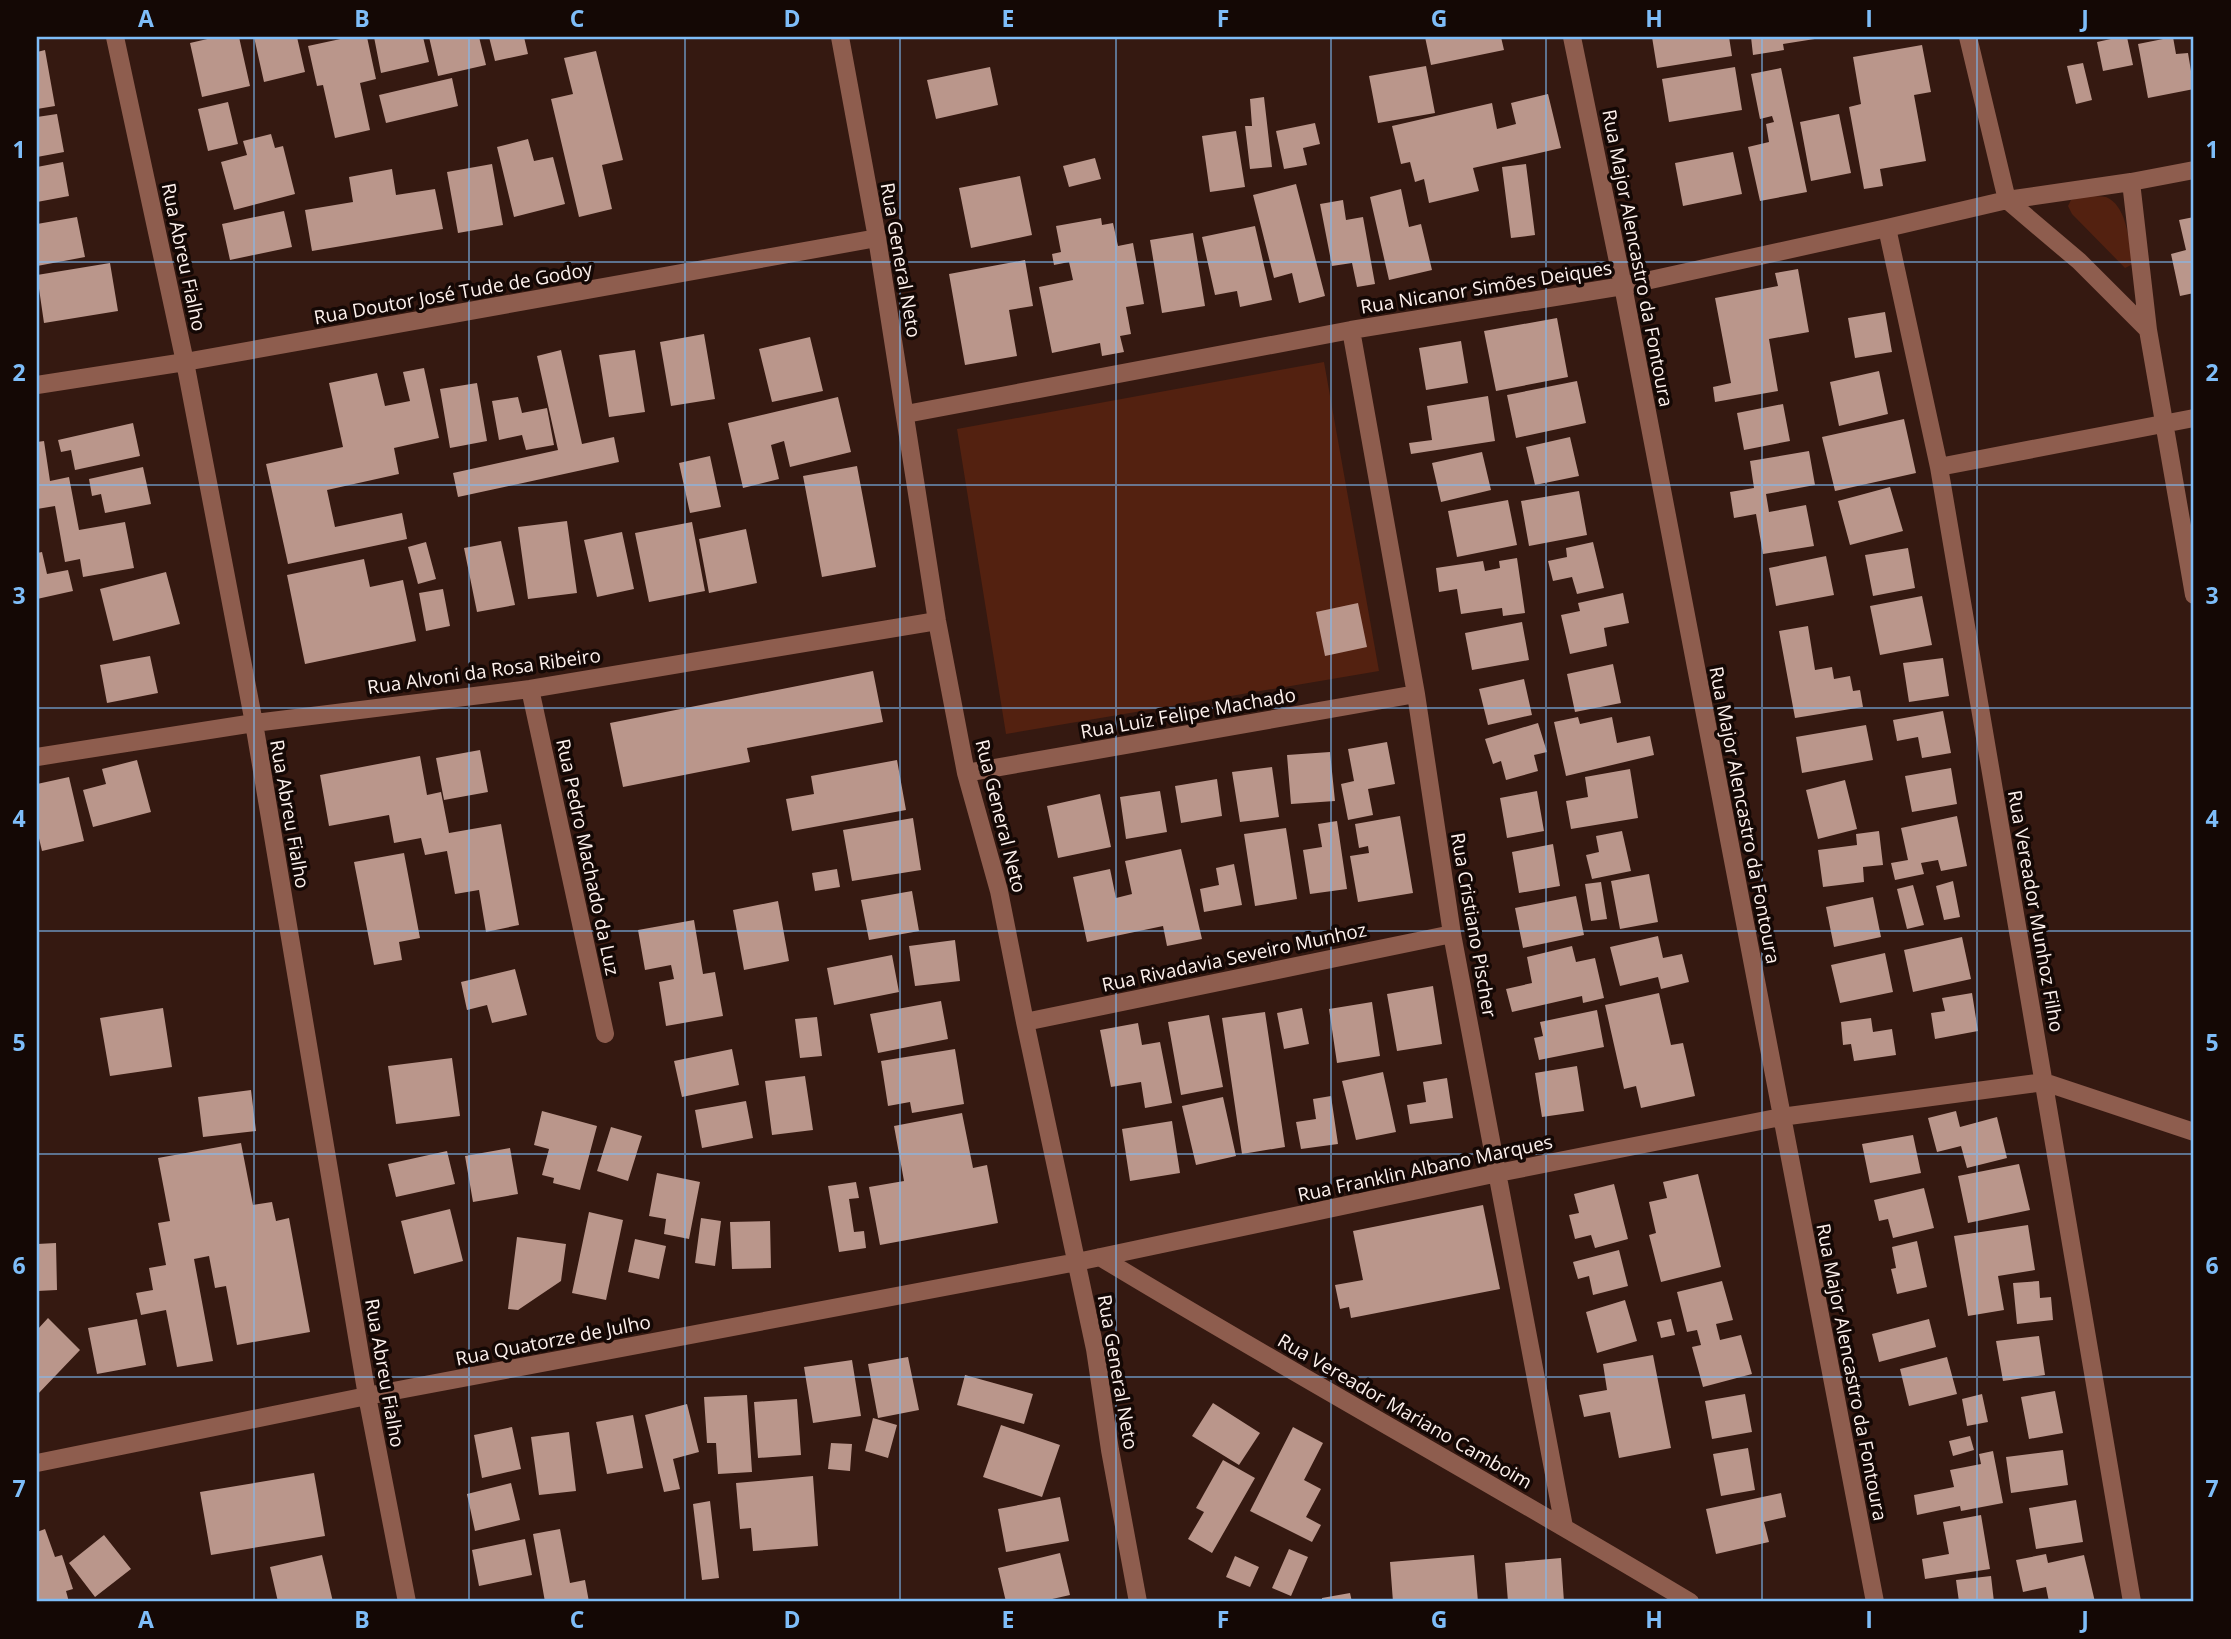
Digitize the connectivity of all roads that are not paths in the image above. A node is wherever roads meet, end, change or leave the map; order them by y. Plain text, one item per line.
1 (115, 37) edge
2 (840, 37) edge
3 (1572, 37) edge
4 (1968, 37) edge
5 (2194, 170) edge
6 (2131, 182) junction
7 (2007, 200) junction
8 (1887, 228) junction
9 (877, 238) junction
10 (1623, 286) junction
11 (1351, 330) junction
12 (2148, 330) junction
13 (185, 362) junction
14 (37, 386) edge
15 (906, 414) junction
16 (2194, 418) edge
17 (2163, 424) junction
18 (1939, 467) junction
19 (2194, 595) edge
20 (937, 621) junction
21 (530, 689) junction
22 (1416, 694) junction
23 (254, 723) junction
24 (37, 757) edge
25 (966, 773) junction
26 (1452, 934) junction
27 (1025, 1022) junction
28 (605, 1034) dead end
29 (2044, 1082) junction
30 (1781, 1117) junction
31 (2194, 1132) edge
32 (1499, 1173) junction
33 (1100, 1257) junction
34 (1077, 1262) junction
35 (367, 1396) junction
36 (37, 1462) edge
37 (1564, 1527) junction
38 (407, 1602) edge
39 (1138, 1602) edge
40 (1690, 1602) edge
41 (1875, 1602) edge
42 (2132, 1602) edge

1 - 13 street, Rua Abreu Fialho
2 - 9 street, Rua General Neto
3 - 10 street, Rua Major Alencastro da Fontoura
4 - 7 street
5 - 6 street, Rua Nicanor Simões Deiques
6 - 7 street, Rua Nicanor Simões Deiques
6 - 12 street
7 - 8 street, Rua Nicanor Simões Deiques
7 - 12 street
8 - 10 street, Rua Nicanor Simões Deiques
8 - 18 street, Rua Vereador Munhoz Filho
9 - 13 street, Rua Doutor José Tude de Godoy
9 - 15 street, Rua General Neto
10 - 11 street, Rua Nicanor Simões Deiques
10 - 30 street, Rua Major Alencastro da Fontoura
11 - 15 street, Rua Nicanor Simões Deiques
11 - 22 street, Rua Cristiano Pischer
12 - 17 street
13 - 14 street, Rua Doutor José Tude de Godoy
13 - 23 street, Rua Abreu Fialho
15 - 20 street, Rua General Neto
16 - 17 street
17 - 18 street
17 - 19 street
18 - 29 street, Rua Vereador Munhoz Filho
20 - 21 street, Rua Alvoni da Rosa Ribeiro
20 - 25 street, Rua General Neto
21 - 23 street, Rua Alvoni da Rosa Ribeiro
21 - 28 street, Rua Pedro Machado da Luz
22 - 25 street, Rua Luiz Felipe Machado
22 - 26 street, Rua Cristiano Pischer
23 - 24 street, Rua Alvoni da Rosa Ribeiro
23 - 35 street, Rua Abreu Fialho
25 - 27 street, Rua General Neto
26 - 27 street, Rua Rivadavia Seveiro Munhoz
26 - 32 street, Rua Cristiano Pischer
27 - 34 street, Rua General Neto
29 - 30 street, Rua Franklin Albano Marques
29 - 31 street
29 - 42 street, Rua Vereador Munhoz Filho
30 - 32 street, Rua Franklin Albano Marques
30 - 41 street, Rua Major Alencastro da Fontoura
32 - 33 street, Rua Franklin Albano Marques
32 - 37 street, Rua Cristiano Pischer
33 - 34 street, Rua Franklin Albano Marques
33 - 37 street, Rua Vereador Mariano Camboim
34 - 35 street, Rua Quatorze de Julho
34 - 39 street, Rua General Neto
35 - 36 street, Rua Quatorze de Julho
35 - 38 street, Rua Abreu Fialho
37 - 40 street, Rua Vereador Mariano Camboim

